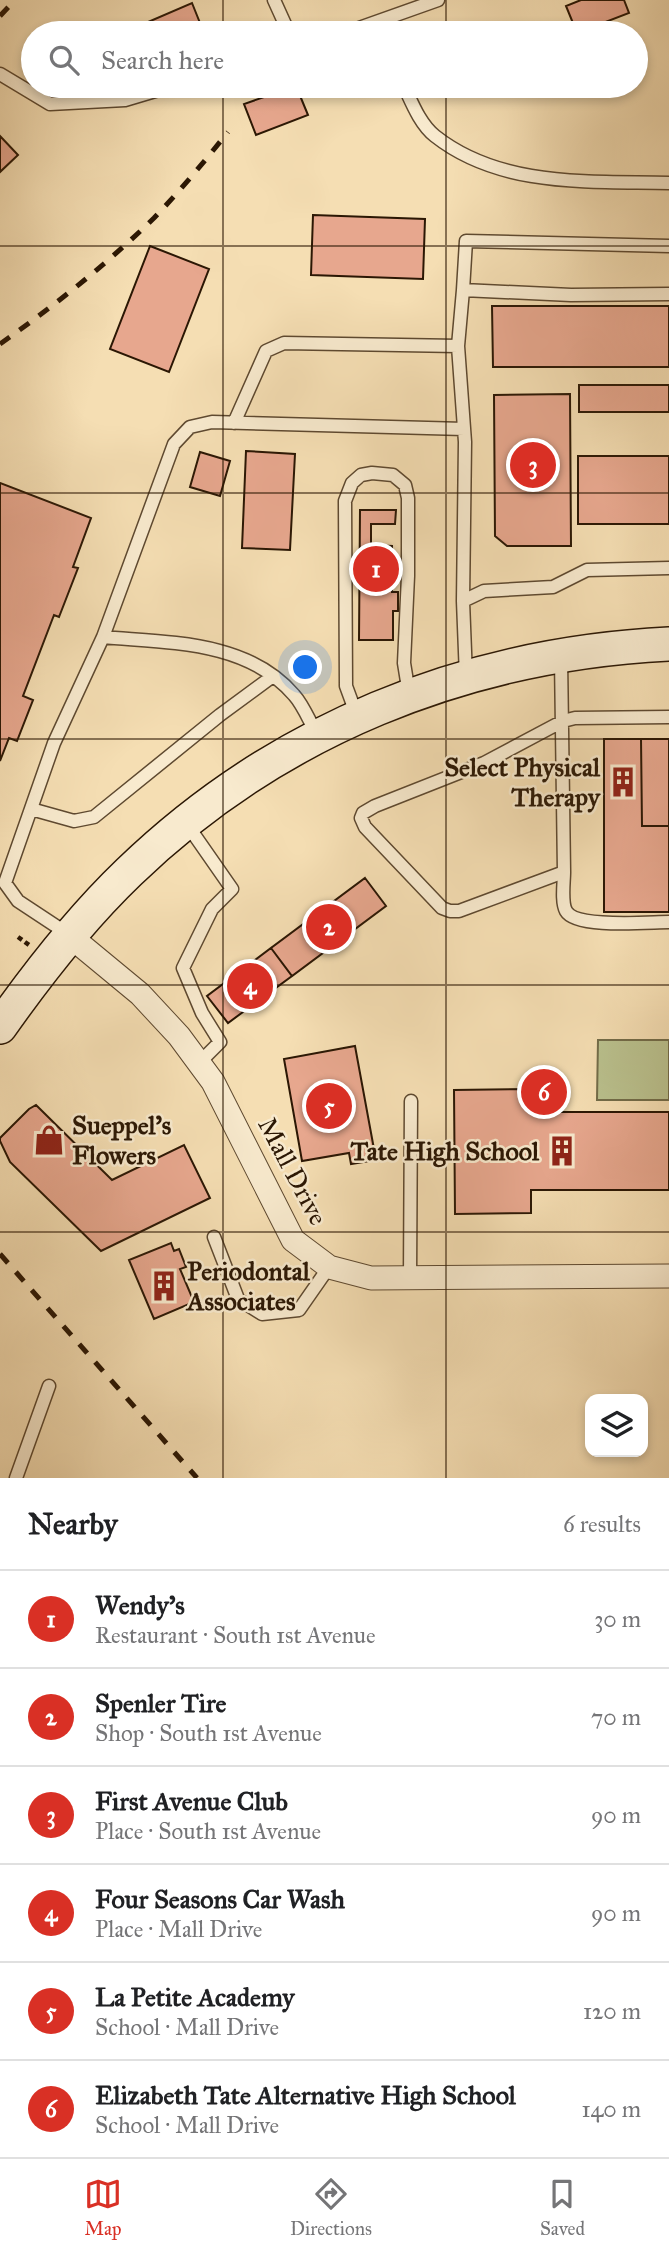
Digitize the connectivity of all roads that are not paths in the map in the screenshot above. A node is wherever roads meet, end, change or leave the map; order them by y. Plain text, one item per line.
1 (275, 0) edge
2 (438, 0) edge
3 (284, 21) edge
4 (394, 21) edge
5 (0, 74) edge
6 (21, 87) edge
7 (40, 98) edge
8 (132, 98) edge
9 (410, 98) edge
10 (669, 183) edge
11 (669, 246) edge
12 (463, 290) junction
13 (669, 294) edge
14 (458, 346) junction
15 (234, 423) junction
16 (464, 429) junction
17 (669, 568) edge
18 (463, 601) junction
19 (103, 637) junction
20 (669, 644) edge
21 (561, 655) junction
22 (273, 676) junction
23 (466, 677) junction
24 (409, 695) junction
25 (357, 717) junction
26 (669, 717) edge
27 (563, 721) junction
28 (318, 737) junction
29 (31, 809) junction
30 (186, 823) junction
31 (564, 872) junction
32 (669, 922) edge
33 (71, 936) junction
34 (0, 1027) edge
35 (199, 1063) junction
36 (411, 1101) dead end
37 (214, 1237) dead end
38 (330, 1267) junction
39 (669, 1276) edge
40 (410, 1279) junction
41 (49, 1386) dead end
42 (16, 1478) edge

1 - 3 lane
2 - 4 lane
5 - 6 lane
7 - 8 lane
9 - 10 lane
11 - 12 lane
12 - 13 lane
12 - 14 lane
14 - 15 lane
14 - 16 lane
15 - 16 lane
15 - 19 lane
16 - 18 lane
17 - 18 lane
18 - 23 lane
19 - 22 lane
19 - 29 lane
20 - 21 main road
21 - 23 main road
21 - 27 lane
22 - 28 lane
22 - 29 lane
23 - 24 main road
24 - 25 main road
24 - 25 lane
25 - 28 main road
26 - 27 lane
27 - 31 lane
27 - 31 lane
28 - 30 main road
29 - 33 lane
30 - 33 main road
30 - 35 lane
31 - 32 lane
33 - 34 main road
33 - 35 street, Mall Drive
35 - 38 street, Mall Drive
36 - 40 lane
37 - 38 lane
38 - 40 street, Mall Drive
39 - 40 street, Mall Drive
41 - 42 lane

